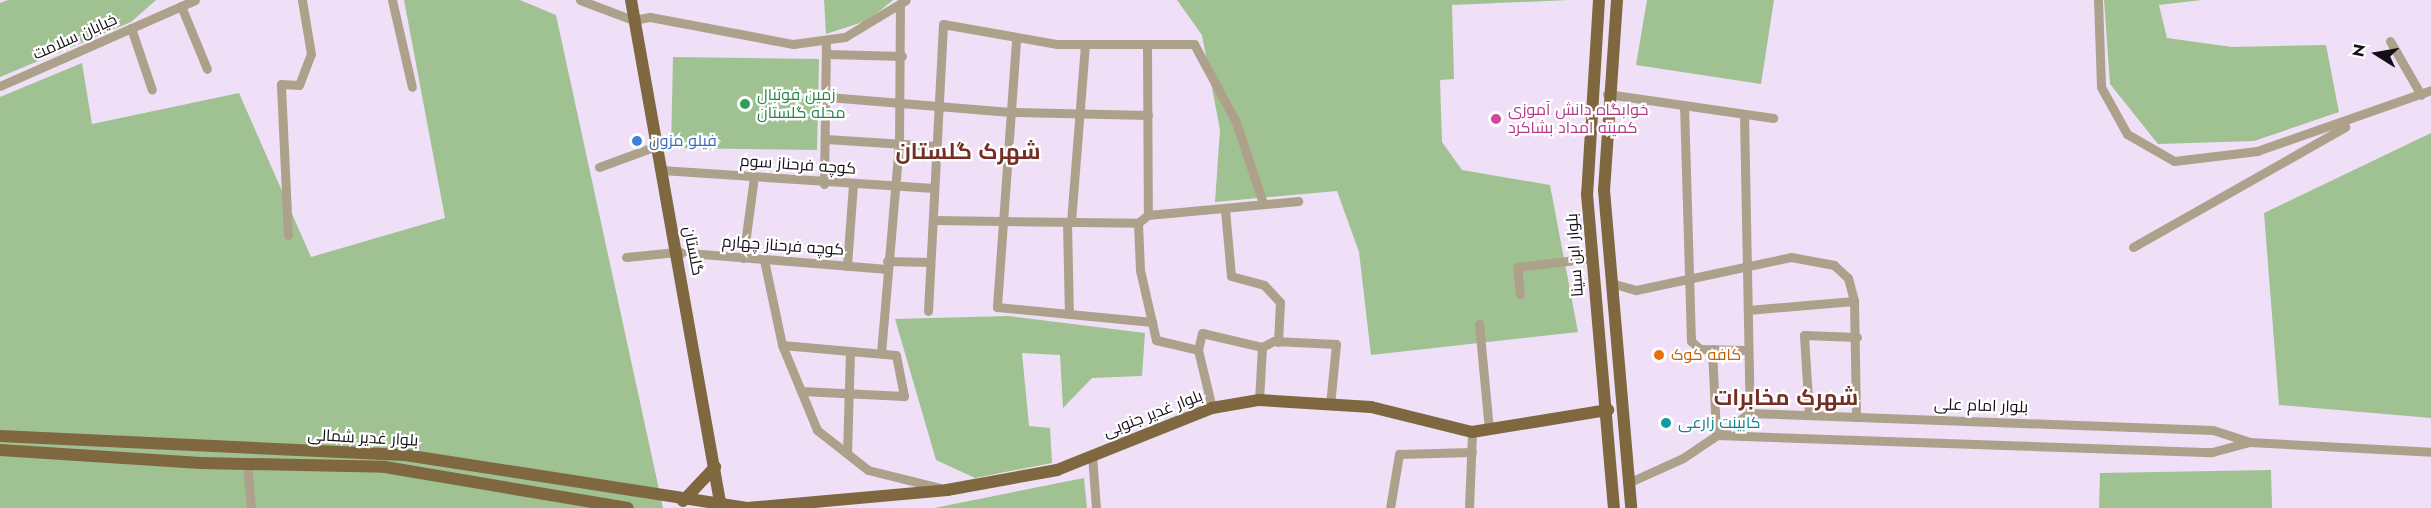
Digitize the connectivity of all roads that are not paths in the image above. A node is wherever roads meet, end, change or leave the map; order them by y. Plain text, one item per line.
1 (195, 0) edge
2 (302, 0) edge
3 (392, 0) edge
4 (580, 0) edge
5 (1599, 0) edge
6 (1617, 0) edge
7 (2098, 0) edge
8 (632, 1) edge
9 (903, 3) edge
10 (181, 6) junction
11 (633, 20) junction
12 (131, 28) junction
13 (1016, 41) junction
14 (2390, 41) dead end
15 (826, 42) junction
16 (1085, 45) junction
17 (1147, 47) junction
18 (828, 54) junction
19 (902, 56) junction
20 (207, 69) dead end
21 (0, 86) edge
22 (412, 87) dead end
23 (152, 90) dead end
24 (2431, 90) edge
25 (1607, 94) junction
26 (2421, 94) junction
27 (828, 97) junction
28 (900, 100) junction
29 (936, 104) junction
30 (1684, 105) junction
31 (1010, 112) junction
32 (1744, 114) junction
33 (1076, 115) junction
34 (1148, 115) junction
35 (2363, 117) junction
36 (1773, 118) dead end
37 (826, 139) junction
38 (899, 144) junction
39 (656, 146) junction
40 (935, 146) junction
41 (599, 167) dead end
42 (660, 170) junction
43 (754, 177) junction
44 (824, 184) junction
45 (853, 184) junction
46 (895, 187) junction
47 (933, 189) junction
48 (1298, 201) dead end
49 (1263, 203) junction
50 (1226, 210) junction
51 (1148, 215) junction
52 (934, 220) junction
53 (1003, 221) junction
54 (1069, 222) junction
55 (1138, 223) junction
56 (288, 235) dead end
57 (2133, 247) dead end
58 (676, 252) junction
59 (626, 256) dead end
60 (743, 258) junction
61 (1591, 258) junction
62 (764, 260) junction
63 (930, 262) junction
64 (1750, 262) junction
65 (887, 265) junction
66 (847, 266) junction
67 (1689, 279) junction
68 (1611, 283) junction
69 (1520, 294) dead end
70 (1854, 302) junction
71 (1748, 310) junction
72 (928, 311) dead end
73 (1069, 314) junction
74 (1152, 322) junction
75 (1479, 324) dead end
76 (1857, 337) junction
77 (1278, 342) junction
78 (782, 345) junction
79 (1262, 347) junction
80 (1712, 349) junction
81 (1198, 350) junction
82 (1745, 350) junction
83 (850, 352) junction
84 (881, 353) junction
85 (801, 391) junction
86 (849, 393) junction
87 (1259, 400) junction
88 (1330, 405) junction
89 (1212, 408) junction
90 (1608, 410) junction
91 (1750, 413) junction
92 (1809, 415) junction
93 (1857, 417) junction
94 (1489, 429) junction
95 (1472, 432) junction
96 (1716, 435) junction
97 (0, 436) edge
98 (2249, 442) junction
99 (0, 450) edge
100 (2431, 452) edge
101 (847, 453) junction
102 (1472, 453) junction
103 (1092, 455) junction
104 (247, 464) junction
105 (715, 467) junction
106 (1630, 482) junction
107 (1615, 487) junction
108 (947, 490) junction
109 (683, 501) junction
110 (720, 505) edge
111 (251, 508) edge
112 (628, 508) edge
113 (747, 508) edge
114 (1096, 508) edge
115 (1390, 508) edge
116 (1469, 508) edge
117 (1614, 508) edge
118 (1631, 508) edge

1 - 10 street, خیابان سلامت
2 - 56 street
3 - 22 street
4 - 11 street
5 - 61 main road, بلوار ابن سینا
6 - 25 main road, بلوار ابن سینا
7 - 35 street
8 - 11 main road, گلستان
9 - 15 street
9 - 19 street
10 - 12 street, خیابان سلامت
10 - 20 street
11 - 15 street
11 - 39 main road, گلستان
12 - 21 street, خیابان سلامت
12 - 23 street
13 - 16 street
13 - 29 street
13 - 31 street
14 - 26 street
15 - 18 street
16 - 17 street
16 - 33 street
17 - 34 street
17 - 49 street
18 - 19 street
18 - 27 street
19 - 28 street
24 - 26 street
25 - 30 street
25 - 68 main road, بلوار ابن سینا
26 - 35 street
27 - 28 street
27 - 37 street
28 - 29 street
28 - 38 street
29 - 31 street
29 - 40 street
30 - 32 street
30 - 67 street
31 - 33 street
31 - 53 street
32 - 36 street
32 - 64 street
33 - 34 street
33 - 54 street
34 - 51 street
35 - 57 street
37 - 38 street
37 - 44 street
38 - 40 street
38 - 46 street
39 - 41 street
39 - 42 main road, گلستان
40 - 47 street
42 - 43 street, کوچه فرحناز سوم
42 - 58 main road, گلستان
43 - 44 street, کوچه فرحناز سوم
43 - 60 street
44 - 45 street, کوچه فرحناز سوم
45 - 46 street, کوچه فرحناز سوم
45 - 66 street
46 - 47 street, کوچه فرحناز سوم
46 - 65 street
47 - 52 street
48 - 49 street
49 - 50 street
50 - 51 street
50 - 77 street
51 - 55 street
52 - 53 street
52 - 63 street
53 - 54 street
53 - 73 street
54 - 55 street
54 - 73 street
55 - 74 street
58 - 59 street, کوچه فرحناز چهارم
58 - 60 street, کوچه فرحناز چهارم
58 - 105 main road, گلستان
60 - 62 street, کوچه فرحناز چهارم
61 - 69 street
61 - 90 main road, بلوار ابن سینا
62 - 66 street, کوچه فرحناز چهارم
62 - 78 street
63 - 65 street, کوچه فرحناز چهارم
63 - 72 street
64 - 67 street
64 - 70 street
64 - 71 street
65 - 66 street, کوچه فرحناز چهارم
65 - 84 street
67 - 68 street
67 - 80 street
68 - 106 main road, بلوار ابن سینا
70 - 71 street
70 - 76 street
71 - 82 street
73 - 74 street
74 - 81 street
75 - 94 street
76 - 92 street
76 - 93 street
77 - 79 street
77 - 88 street
78 - 83 street
78 - 85 street
79 - 81 street
79 - 87 street
80 - 82 street
80 - 96 street
81 - 89 street
82 - 91 street
83 - 84 street
83 - 86 street
84 - 86 street
85 - 86 street
85 - 101 street
86 - 101 street
87 - 88 main road, بلوار غدیر جنوبی
87 - 89 main road, بلوار غدیر جنوبی
88 - 95 main road, بلوار غدیر جنوبی
89 - 103 main road, بلوار غدیر جنوبی
90 - 94 main road, بلوار غدیر جنوبی
90 - 107 main road, بلوار ابن سینا
91 - 92 street, بلوار امام علی
91 - 96 street
92 - 93 street, بلوار امام علی
93 - 98 street, بلوار امام علی
94 - 95 main road, بلوار غدیر جنوبی
95 - 102 street
96 - 98 street, بلوار امام علی
96 - 106 street
97 - 109 main road, بلوار غدیر شمالی
98 - 100 street, بلوار امام علی
99 - 104 main road, بلوار غدیر شمالی
101 - 108 street
102 - 115 street
102 - 116 street
103 - 108 main road, بلوار غدیر جنوبی
103 - 114 street
104 - 111 street
104 - 112 main road, بلوار غدیر شمالی
105 - 109 main road
105 - 110 main road, گلستان
106 - 107 main road
106 - 118 main road, بلوار ابن سینا
107 - 117 main road, بلوار ابن سینا
108 - 113 main road, بلوار غدیر جنوبی
109 - 110 main road, بلوار غدیر شمالی
110 - 113 main road, بلوار غدیر جنوبی

